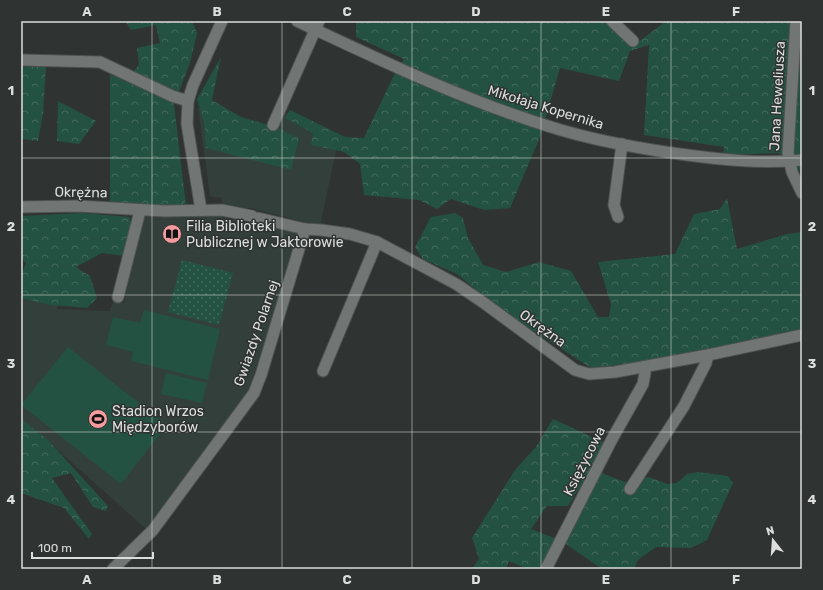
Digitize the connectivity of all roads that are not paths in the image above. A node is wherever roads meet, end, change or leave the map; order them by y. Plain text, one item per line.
1 (222, 21) edge
2 (297, 21) edge
3 (612, 21) edge
4 (796, 21) edge
5 (317, 25) edge
6 (633, 41) dead end
7 (21, 60) edge
8 (188, 101) junction
9 (273, 125) dead end
10 (622, 144) junction
11 (802, 160) edge
12 (789, 161) junction
13 (802, 193) edge
14 (21, 207) edge
15 (201, 210) junction
16 (140, 211) junction
17 (618, 217) dead end
18 (305, 229) junction
19 (377, 242) junction
20 (118, 298) dead end
21 (802, 335) edge
22 (708, 355) junction
23 (644, 367) junction
24 (323, 371) dead end
25 (630, 489) dead end
26 (113, 569) edge
27 (546, 569) edge

1 - 8 street
2 - 5 street, Mikołaja Kopernika
3 - 6 street
4 - 12 street, Jana Heweliusza
5 - 9 street
5 - 10 street, Mikołaja Kopernika
7 - 8 street
8 - 15 street
10 - 12 street, Mikołaja Kopernika
10 - 17 street
11 - 12 street, Mikołaja Kopernika
12 - 13 street, Jana Heweliusza
14 - 16 street, Okrężna
15 - 16 street, Okrężna
15 - 18 street, Okrężna
16 - 20 street
18 - 19 street, Okrężna
18 - 26 street, Gwiazdy Polarnej
19 - 23 street, Okrężna
19 - 24 street
21 - 22 street, Okrężna
22 - 23 street, Okrężna
22 - 25 street
23 - 27 street, Księżycowa

